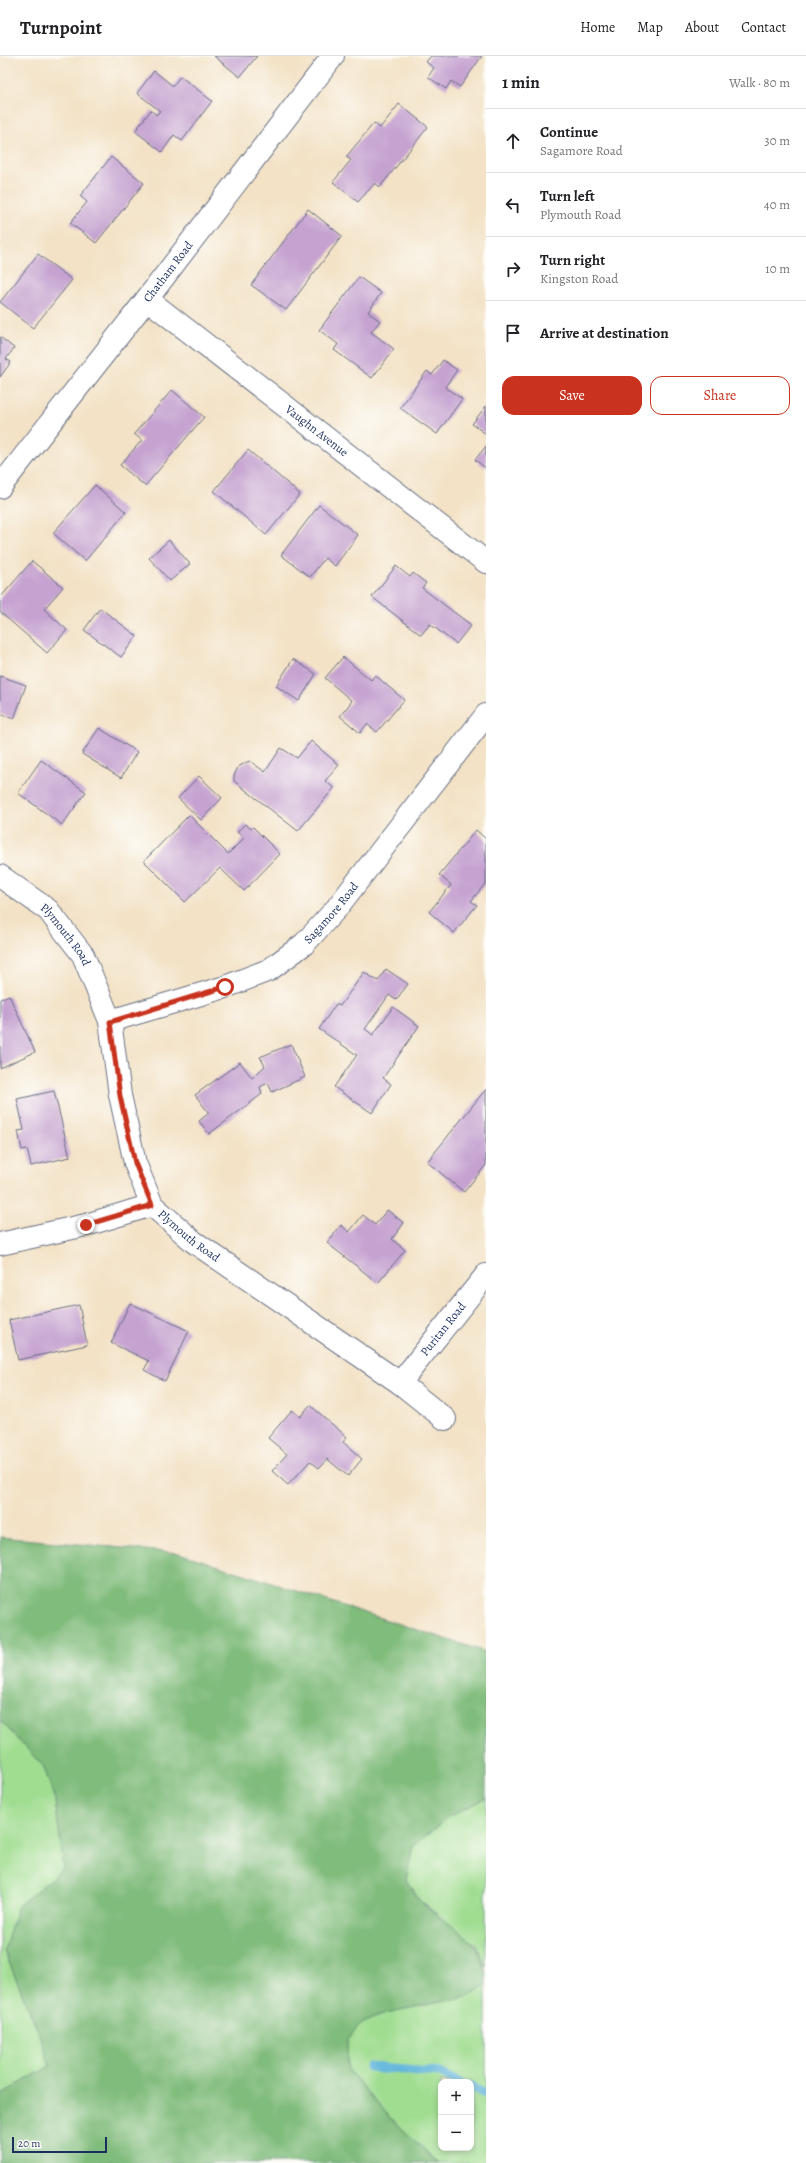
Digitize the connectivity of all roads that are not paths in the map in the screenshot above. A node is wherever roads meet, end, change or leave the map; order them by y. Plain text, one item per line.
1 (333, 56) edge
2 (147, 299) junction
3 (0, 486) edge
4 (486, 562) edge
5 (486, 715) edge
6 (0, 876) edge
7 (110, 1022) junction
8 (152, 1205) junction
9 (0, 1244) edge
10 (486, 1275) edge
11 (400, 1383) junction
12 (445, 1419) dead end

1 - 2 street, Chatham Road
2 - 3 street, Chatham Road
2 - 4 street, Vaughn Avenue
5 - 7 street, Sagamore Road
6 - 7 street, Plymouth Road
7 - 8 street, Plymouth Road
8 - 9 street
8 - 11 street, Plymouth Road
10 - 11 street, Puritan Road
11 - 12 street, Plymouth Road

